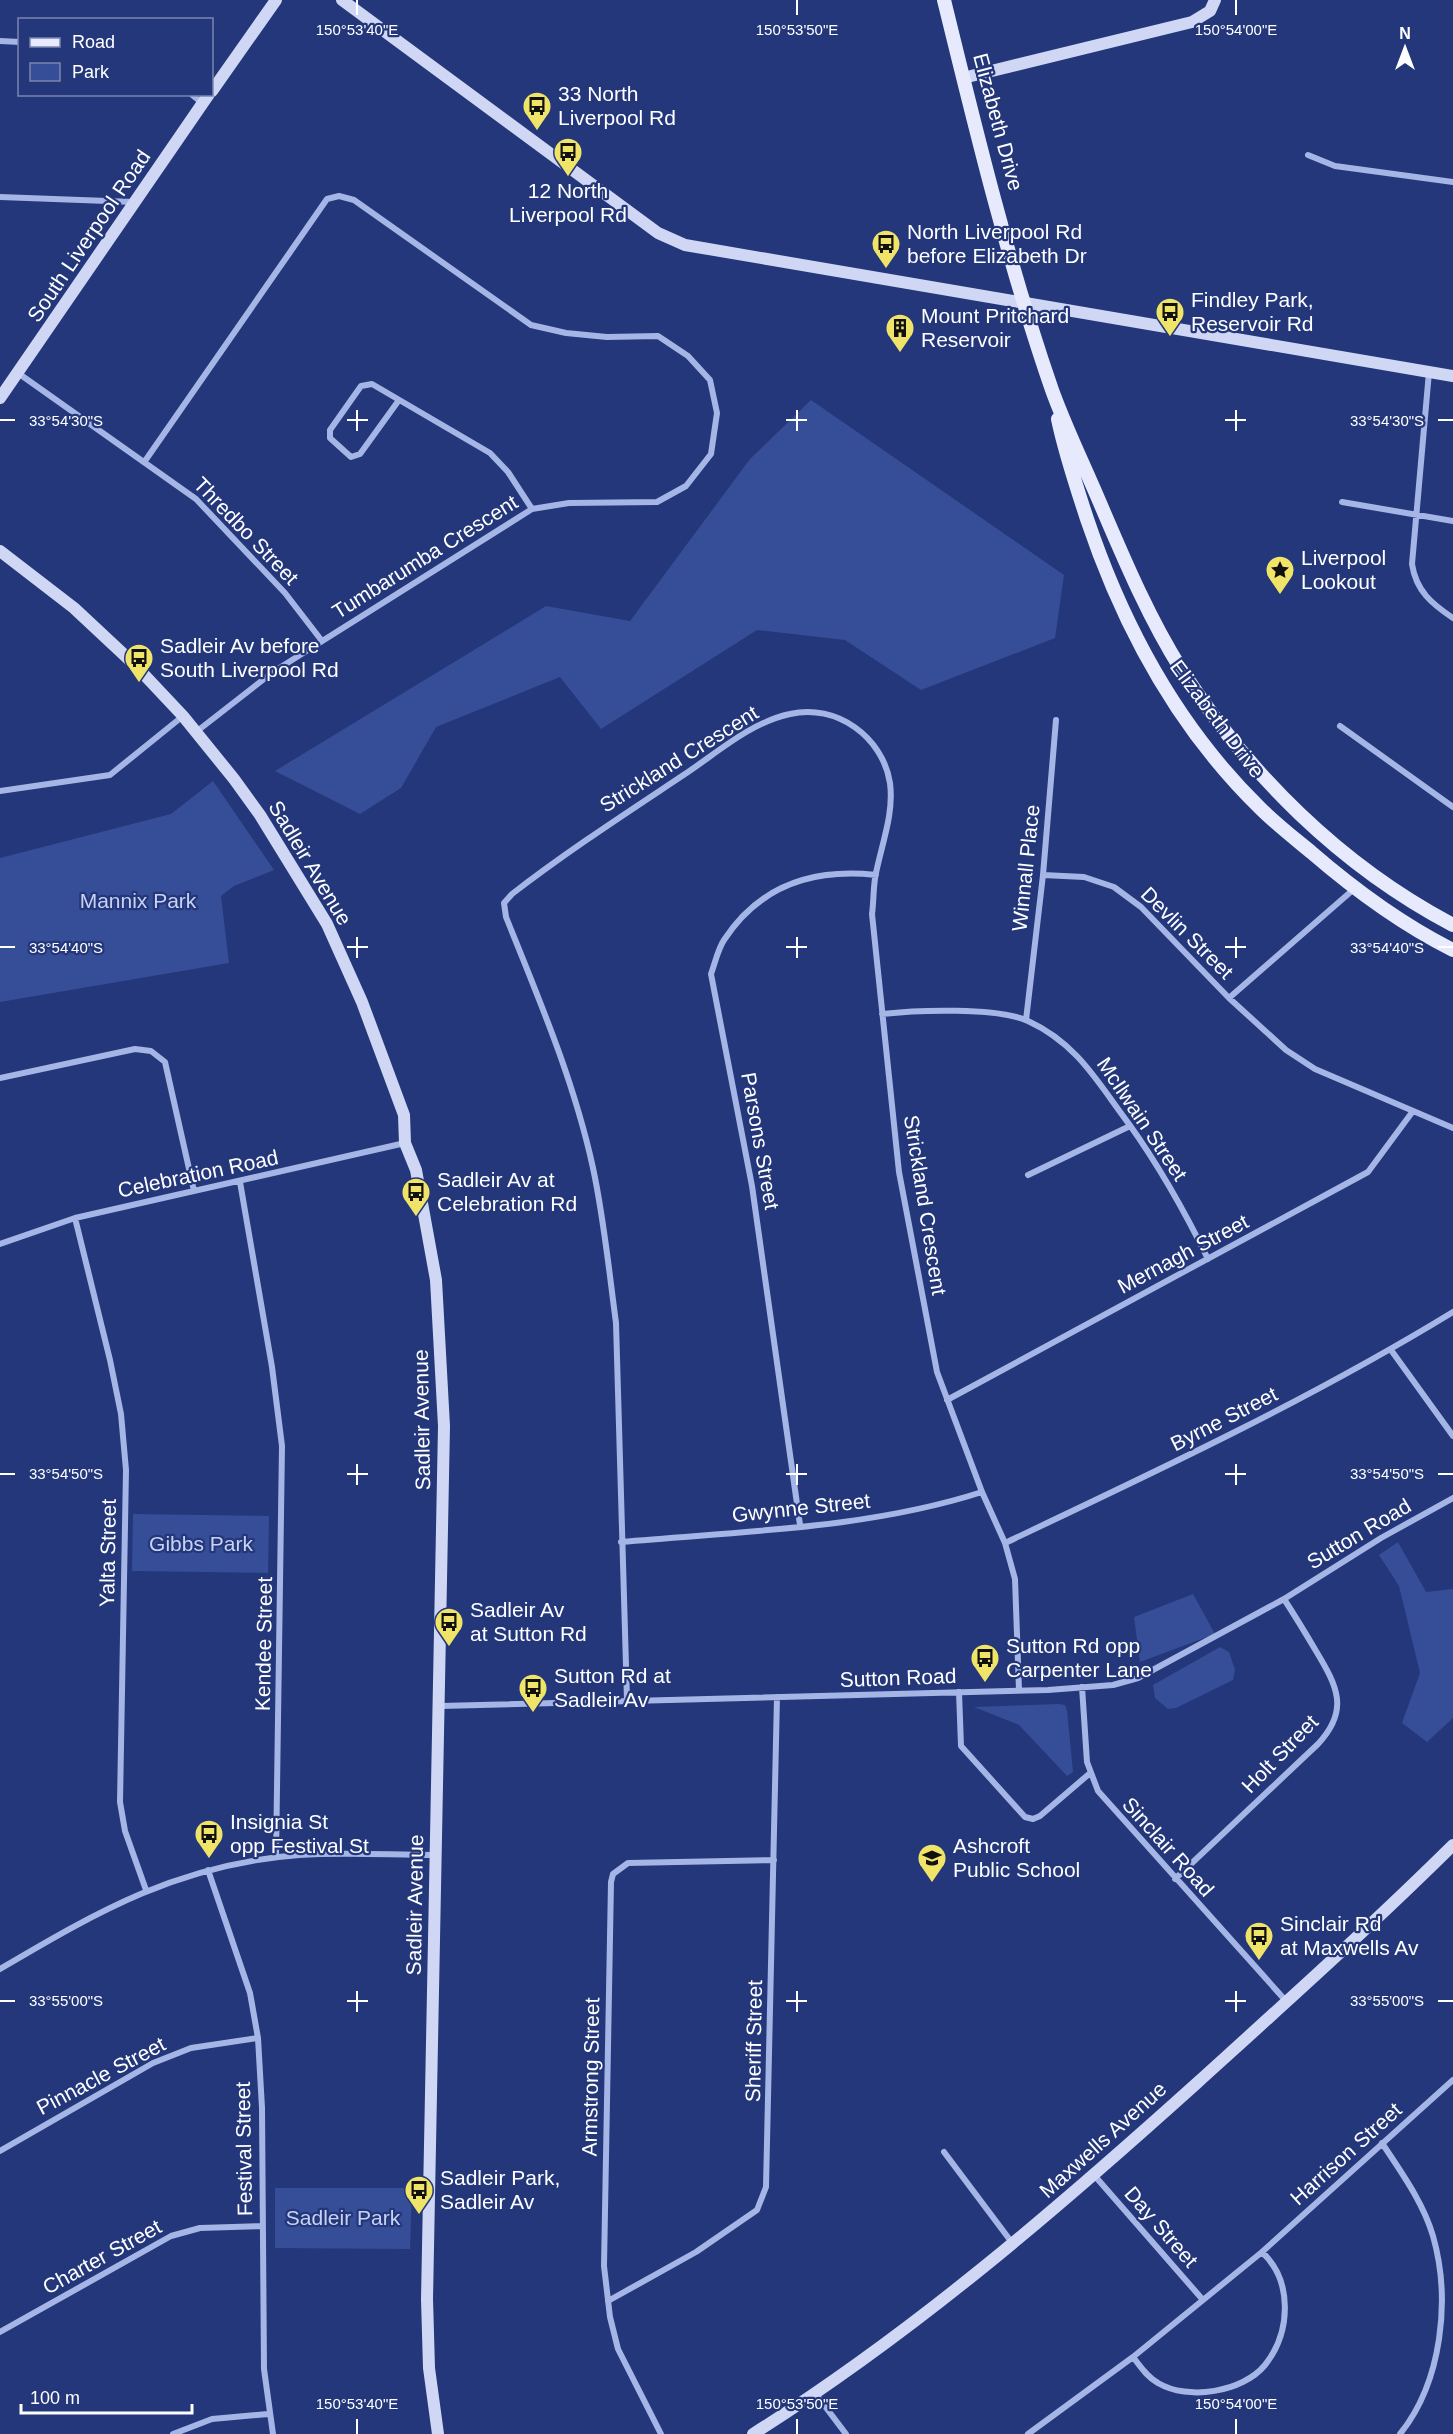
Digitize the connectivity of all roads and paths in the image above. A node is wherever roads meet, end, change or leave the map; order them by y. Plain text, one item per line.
1 (276, 0) edge
2 (342, 0) edge
3 (944, 0) edge
4 (1215, 0) edge
5 (0, 41) edge
6 (18, 42) edge
7 (963, 78) junction
8 (213, 89) edge
9 (208, 96) edge
10 (1308, 155) dead end
11 (1453, 182) edge
12 (0, 197) edge
13 (135, 202) junction
14 (1024, 302) junction
15 (1429, 372) junction
16 (18, 373) junction
17 (1453, 376) edge
18 (1053, 393) junction
19 (0, 399) edge
20 (399, 400) junction
21 (145, 461) junction
22 (1342, 501) dead end
23 (532, 509) junction
24 (1416, 514) junction
25 (1453, 520) edge
26 (0, 551) edge
27 (1453, 618) edge
28 (322, 641) junction
29 (183, 716) junction
30 (1056, 720) dead end
31 (1340, 726) dead end
32 (196, 732) junction
33 (0, 791) edge
34 (1453, 807) edge
35 (876, 875) junction
36 (1043, 875) junction
37 (1354, 889) junction
38 (1453, 925) edge
39 (1453, 950) edge
40 (1229, 998) junction
41 (882, 1014) junction
42 (1026, 1020) junction
43 (0, 1078) edge
44 (1413, 1111) junction
45 (1130, 1126) junction
46 (1453, 1128) edge
47 (405, 1143) junction
48 (1028, 1175) dead end
49 (240, 1182) junction
50 (194, 1191) junction
51 (75, 1218) junction
52 (0, 1244) edge
53 (1208, 1259) junction
54 (1453, 1312) edge
55 (1391, 1350) junction
56 (947, 1400) junction
57 (1453, 1436) edge
58 (982, 1492) junction
59 (1453, 1498) edge
60 (800, 1526) junction
61 (621, 1542) junction
62 (1005, 1543) junction
63 (1284, 1599) junction
64 (1082, 1687) junction
65 (1019, 1690) junction
66 (959, 1692) junction
67 (777, 1697) junction
68 (627, 1700) junction
69 (440, 1706) junction
70 (1089, 1774) junction
71 (1453, 1845) edge
72 (435, 1855) junction
73 (276, 1857) junction
74 (774, 1860) junction
75 (208, 1870) junction
76 (1175, 1879) junction
77 (146, 1890) junction
78 (1, 1966) edge
79 (1287, 2002) junction
80 (258, 2038) junction
81 (1453, 2080) edge
82 (1382, 2143) junction
83 (0, 2151) edge
84 (944, 2152) dead end
85 (1095, 2175) junction
86 (261, 2226) junction
87 (1014, 2244) junction
88 (1262, 2252) junction
89 (1203, 2300) junction
90 (608, 2301) junction
91 (0, 2332) edge
92 (1133, 2356) junction
93 (815, 2393) junction
94 (268, 2414) junction
95 (173, 2434) edge
96 (273, 2434) edge
97 (438, 2434) edge
98 (661, 2434) edge
99 (753, 2434) edge
100 (846, 2434) edge
101 (1028, 2434) edge
102 (1400, 2434) edge

1 - 8 street, South Liverpool Road
2 - 14 street
3 - 7 main road, Elizabeth Drive
4 - 7 street
5 - 6 street
7 - 14 main road, Elizabeth Drive
9 - 13 street, South Liverpool Road
10 - 11 street
12 - 13 street
13 - 16 street, South Liverpool Road
14 - 15 street
14 - 18 main road, Elizabeth Drive
15 - 17 street
15 - 24 street
16 - 19 street, South Liverpool Road
16 - 21 street, Thredbo Street
18 - 37 main road, Elizabeth Drive
18 - 38 main road, Elizabeth Drive
20 - 20 street
20 - 23 street
21 - 23 street, Tumbarumba Crescent
21 - 28 street, Thredbo Street
22 - 24 street
23 - 28 street, Tumbarumba Crescent
24 - 25 street
24 - 27 street
26 - 29 street, Sadleir Avenue
28 - 32 street, Tumbarumba Crescent
29 - 32 street, Sadleir Avenue
29 - 33 street
30 - 36 street, Winnall Place
31 - 34 street
32 - 47 street, Sadleir Avenue
35 - 41 street, Strickland Crescent
35 - 60 street, Parsons Street
35 - 61 street, Strickland Crescent
36 - 40 street, Devlin Street
36 - 42 street, Winnall Place
37 - 39 main road, Elizabeth Drive
37 - 40 street
40 - 44 street, Devlin Street
41 - 42 street, McIlwain Street
41 - 56 street, Strickland Crescent
42 - 45 street, McIlwain Street
43 - 50 street
44 - 46 street, Devlin Street
44 - 53 street, Mernagh Street
45 - 48 street
45 - 53 street, McIlwain Street
47 - 49 street, Celebration Road
47 - 69 street, Sadleir Avenue
49 - 50 street, Celebration Road
49 - 73 street, Kendee Street
50 - 51 street, Celebration Road
51 - 52 street, Celebration Road
51 - 77 street, Yalta Street
53 - 56 street, Mernagh Street
54 - 55 street, Byrne Street
55 - 57 street
55 - 62 street, Byrne Street
56 - 58 street, Strickland Crescent
58 - 60 street, Gwynne Street
58 - 62 street, Strickland Crescent
59 - 63 street, Sutton Road
60 - 61 street, Gwynne Street
61 - 68 street, Strickland Crescent
62 - 65 street, Strickland Crescent
63 - 64 street, Sutton Road
63 - 76 street, Holt Street
64 - 65 street, Sutton Road
64 - 70 street, Sinclair Road
65 - 66 street, Sutton Road
66 - 67 street, Sutton Road
66 - 70 street
67 - 68 street, Sutton Road
67 - 74 street, Sheriff Street
68 - 69 street, Sutton Road
69 - 72 street, Sadleir Avenue
70 - 76 street, Sinclair Road
71 - 79 street, Maxwells Avenue
72 - 73 street
72 - 97 street, Sadleir Avenue
73 - 75 street
74 - 90 street, Sheriff Street
74 - 90 street, Armstrong Street
75 - 77 street
75 - 80 street, Festival Street
76 - 79 street, Sinclair Road
77 - 78 street
79 - 85 street, Maxwells Avenue
80 - 83 street, Pinnacle Street
80 - 86 street, Festival Street
81 - 82 street, Harrison Street
82 - 88 street, Harrison Street
82 - 102 street
84 - 87 street
85 - 87 street, Maxwells Avenue
85 - 89 street, Day Street
86 - 91 street, Charter Street
86 - 94 street, Festival Street
87 - 93 street, Maxwells Avenue
88 - 89 street, Harrison Street
88 - 92 street
89 - 92 street, Harrison Street
90 - 98 street, Armstrong Street
92 - 101 street, Harrison Street
93 - 99 street, Maxwells Avenue
93 - 100 street
94 - 95 street
94 - 96 street, Festival Street

